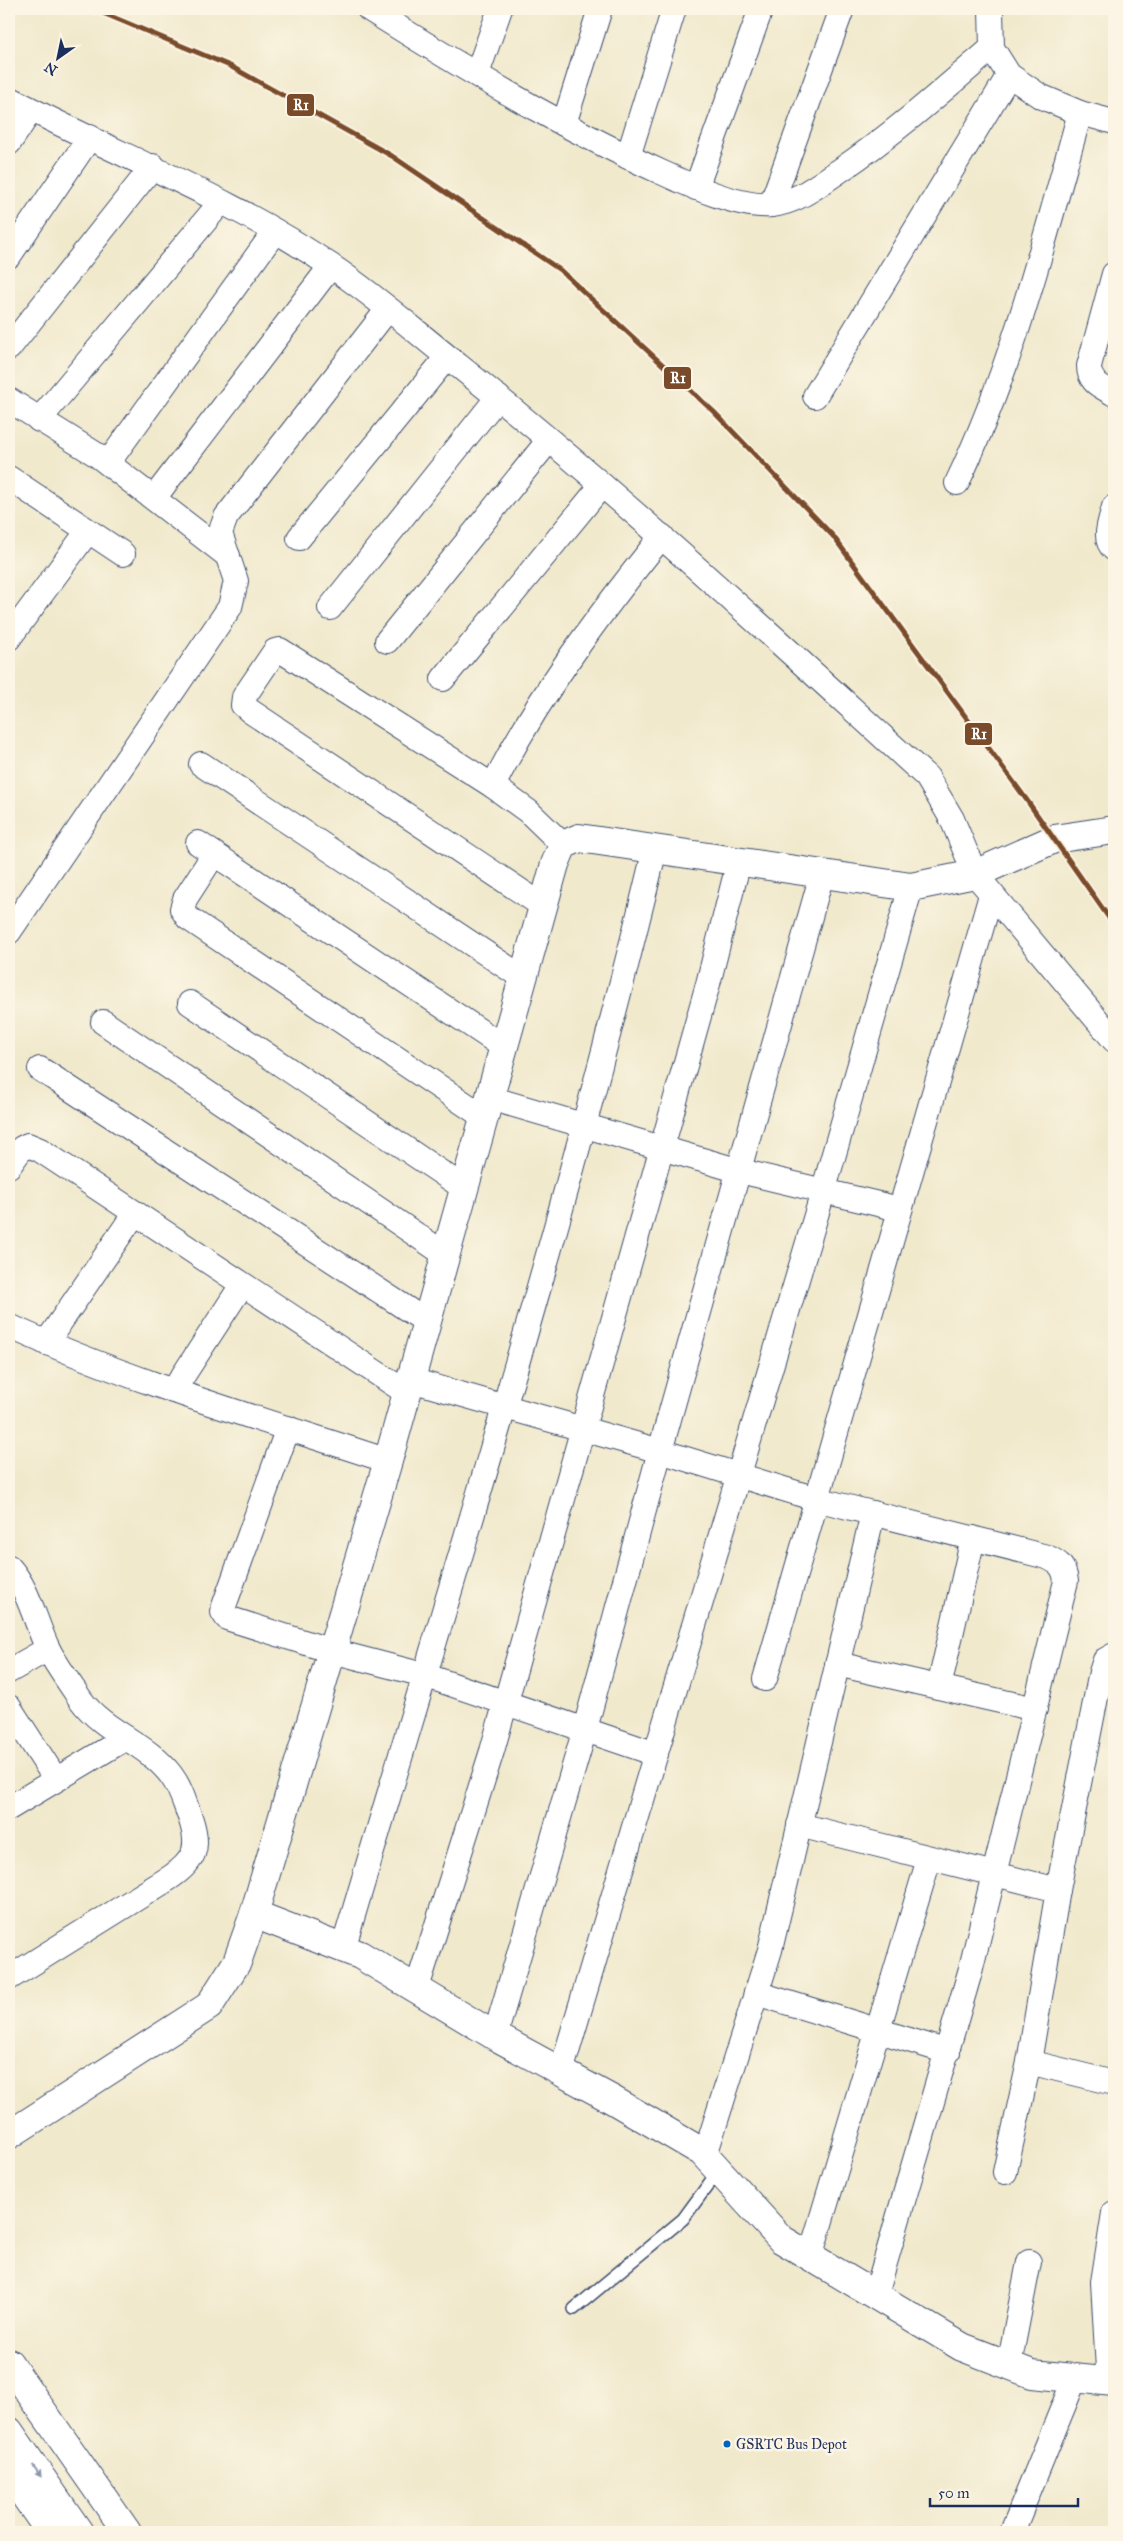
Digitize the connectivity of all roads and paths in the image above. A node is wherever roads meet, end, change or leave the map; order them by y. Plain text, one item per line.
1 (500, 9) edge
2 (600, 9) edge
3 (674, 9) edge
4 (761, 9) edge
5 (842, 9) edge
6 (991, 9) edge
7 (376, 11) edge
8 (992, 48) junction
9 (477, 74) junction
10 (1009, 75) junction
11 (9, 98) edge
12 (31, 110) junction
13 (1080, 113) junction
14 (1114, 122) edge
15 (564, 124) junction
16 (90, 137) junction
17 (9, 143) edge
18 (628, 157) junction
19 (153, 166) junction
20 (696, 188) junction
21 (221, 202) junction
22 (771, 205) junction
23 (274, 231) junction
24 (9, 256) edge
25 (331, 266) junction
26 (1114, 274) edge
27 (388, 309) junction
28 (9, 348) edge
29 (447, 356) junction
30 (1114, 394) edge
31 (814, 396) dead end
32 (498, 397) junction
33 (9, 400) edge
34 (39, 420) junction
35 (549, 440) junction
36 (108, 463) junction
37 (9, 478) edge
38 (957, 483) dead end
39 (602, 485) junction
40 (154, 498) junction
41 (1114, 507) edge
42 (88, 531) junction
43 (662, 536) junction
44 (298, 538) dead end
45 (1114, 549) edge
46 (123, 554) dead end
47 (228, 556) junction
48 (330, 608) dead end
49 (9, 638) edge
50 (387, 641) dead end
51 (443, 679) dead end
52 (201, 764) dead end
53 (493, 786) junction
54 (1114, 830) edge
55 (563, 845) junction
56 (656, 849) junction
57 (739, 862) junction
58 (822, 874) junction
59 (983, 885) junction
60 (911, 887) junction
61 (543, 906) junction
62 (9, 932) edge
63 (523, 978) junction
64 (190, 1003) dead end
65 (103, 1022) dead end
66 (1114, 1040) edge
67 (504, 1046) junction
68 (40, 1069) dead end
69 (487, 1107) junction
70 (583, 1124) junction
71 (662, 1147) junction
72 (9, 1166) edge
73 (740, 1171) junction
74 (464, 1188) junction
75 (824, 1192) junction
76 (899, 1209) junction
77 (135, 1213) junction
78 (446, 1255) junction
79 (242, 1285) junction
80 (427, 1322) junction
81 (9, 1326) edge
82 (46, 1343) junction
83 (409, 1387) junction
84 (173, 1390) junction
85 (504, 1407) junction
86 (288, 1428) junction
87 (584, 1430) junction
88 (660, 1450) junction
89 (388, 1461) junction
90 (739, 1475) junction
91 (816, 1499) junction
92 (873, 1513) junction
93 (973, 1538) junction
94 (9, 1567) edge
95 (48, 1649) junction
96 (332, 1652) junction
97 (1114, 1655) edge
98 (837, 1664) junction
99 (9, 1671) edge
100 (424, 1675) junction
101 (766, 1679) dead end
102 (939, 1687) junction
103 (506, 1701) junction
104 (9, 1707) edge
105 (1035, 1709) junction
106 (585, 1729) junction
107 (126, 1738) junction
108 (656, 1754) junction
109 (56, 1778) junction
110 (9, 1808) edge
111 (799, 1825) junction
112 (929, 1859) junction
113 (994, 1875) junction
114 (1058, 1890) junction
115 (254, 1914) junction
116 (343, 1949) junction
117 (9, 1978) edge
118 (417, 1988) junction
119 (756, 1993) junction
120 (878, 2029) junction
121 (494, 2036) junction
122 (948, 2052) junction
123 (1030, 2062) junction
124 (561, 2072) junction
125 (1114, 2083) edge
126 (9, 2135) edge
127 (712, 2163) junction
128 (1005, 2172) dead end
129 (1114, 2213) edge
130 (810, 2257) junction
131 (1029, 2262) dead end
132 (876, 2297) junction
133 (574, 2309) dead end
134 (9, 2362) edge
135 (1009, 2365) junction
136 (1110, 2373) edge
137 (1075, 2378) junction
138 (9, 2431) edge
139 (9, 2473) edge
140 (50, 2532) edge
141 (79, 2532) edge
142 (127, 2532) edge
143 (1012, 2532) edge

1 - 9 street
2 - 15 street
3 - 18 street
4 - 20 street
5 - 22 street
6 - 8 street
7 - 9 street
8 - 10 street
8 - 22 street
9 - 15 street
10 - 13 street
10 - 31 street
11 - 12 street
12 - 16 street
12 - 17 street
13 - 14 street
13 - 38 street
15 - 18 street
16 - 19 street
16 - 24 street
18 - 20 street
19 - 21 street
19 - 28 street
20 - 22 street
21 - 23 street
21 - 34 street
23 - 25 street
23 - 36 street
25 - 27 street
25 - 40 street
26 - 30 street
27 - 29 street
27 - 47 street
29 - 32 street
29 - 44 street
32 - 35 street
32 - 48 street
33 - 34 street
34 - 36 street
35 - 39 street
35 - 50 street
36 - 40 street
37 - 42 street
39 - 43 street
39 - 51 street
40 - 47 street
41 - 45 street
42 - 46 street
42 - 49 street
43 - 53 street
43 - 59 street
47 - 62 street
52 - 63 street
53 - 55 street
53 - 61 street
54 - 59 street
55 - 56 street
55 - 61 street
56 - 57 street
56 - 70 street
57 - 58 street
57 - 71 street
58 - 60 street
58 - 73 street
59 - 60 street
59 - 66 street
59 - 76 street
60 - 75 street
61 - 63 street
63 - 67 street
64 - 74 street
65 - 78 street
67 - 69 street
67 - 69 street
68 - 80 street
69 - 70 street
69 - 74 street
70 - 71 street
70 - 85 street
71 - 73 street
71 - 87 street
72 - 77 street
73 - 75 street
73 - 88 street
74 - 78 street
75 - 76 street
75 - 90 street
76 - 91 street
77 - 79 street
77 - 82 street
78 - 80 street
79 - 83 street
79 - 84 street
80 - 83 street
81 - 82 street
82 - 84 street
83 - 85 street
83 - 89 street
84 - 86 street
85 - 87 street
85 - 100 street
86 - 89 street
86 - 96 street
87 - 88 street
87 - 103 street
88 - 90 street
88 - 106 street
89 - 96 street
90 - 91 street
90 - 108 street
91 - 92 street
91 - 101 street
92 - 93 street
92 - 98 street
93 - 102 street
93 - 105 street
94 - 95 street
95 - 99 street
95 - 107 street
96 - 100 street
96 - 115 street
97 - 114 street
98 - 102 street
98 - 111 street
100 - 103 street
100 - 116 street
102 - 105 street
103 - 106 street
103 - 118 street
104 - 109 street
105 - 113 street
106 - 108 street
106 - 121 street
107 - 109 street
107 - 117 street
108 - 124 street
109 - 110 street
111 - 112 street
111 - 119 street
112 - 113 street
112 - 120 street
113 - 114 street
113 - 122 street
114 - 123 street
115 - 116 street
115 - 126 street
116 - 118 street
118 - 121 street
119 - 120 street
119 - 127 street
120 - 122 street
120 - 130 street
121 - 124 street
122 - 132 street
123 - 125 street
123 - 128 street
124 - 127 street
127 - 130 street
127 - 133 lane
129 - 136 street
130 - 132 street
131 - 135 street
132 - 135 street
134 - 142 street
135 - 137 street
136 - 137 street
137 - 143 street
138 -> 141 street
139 - 140 street

